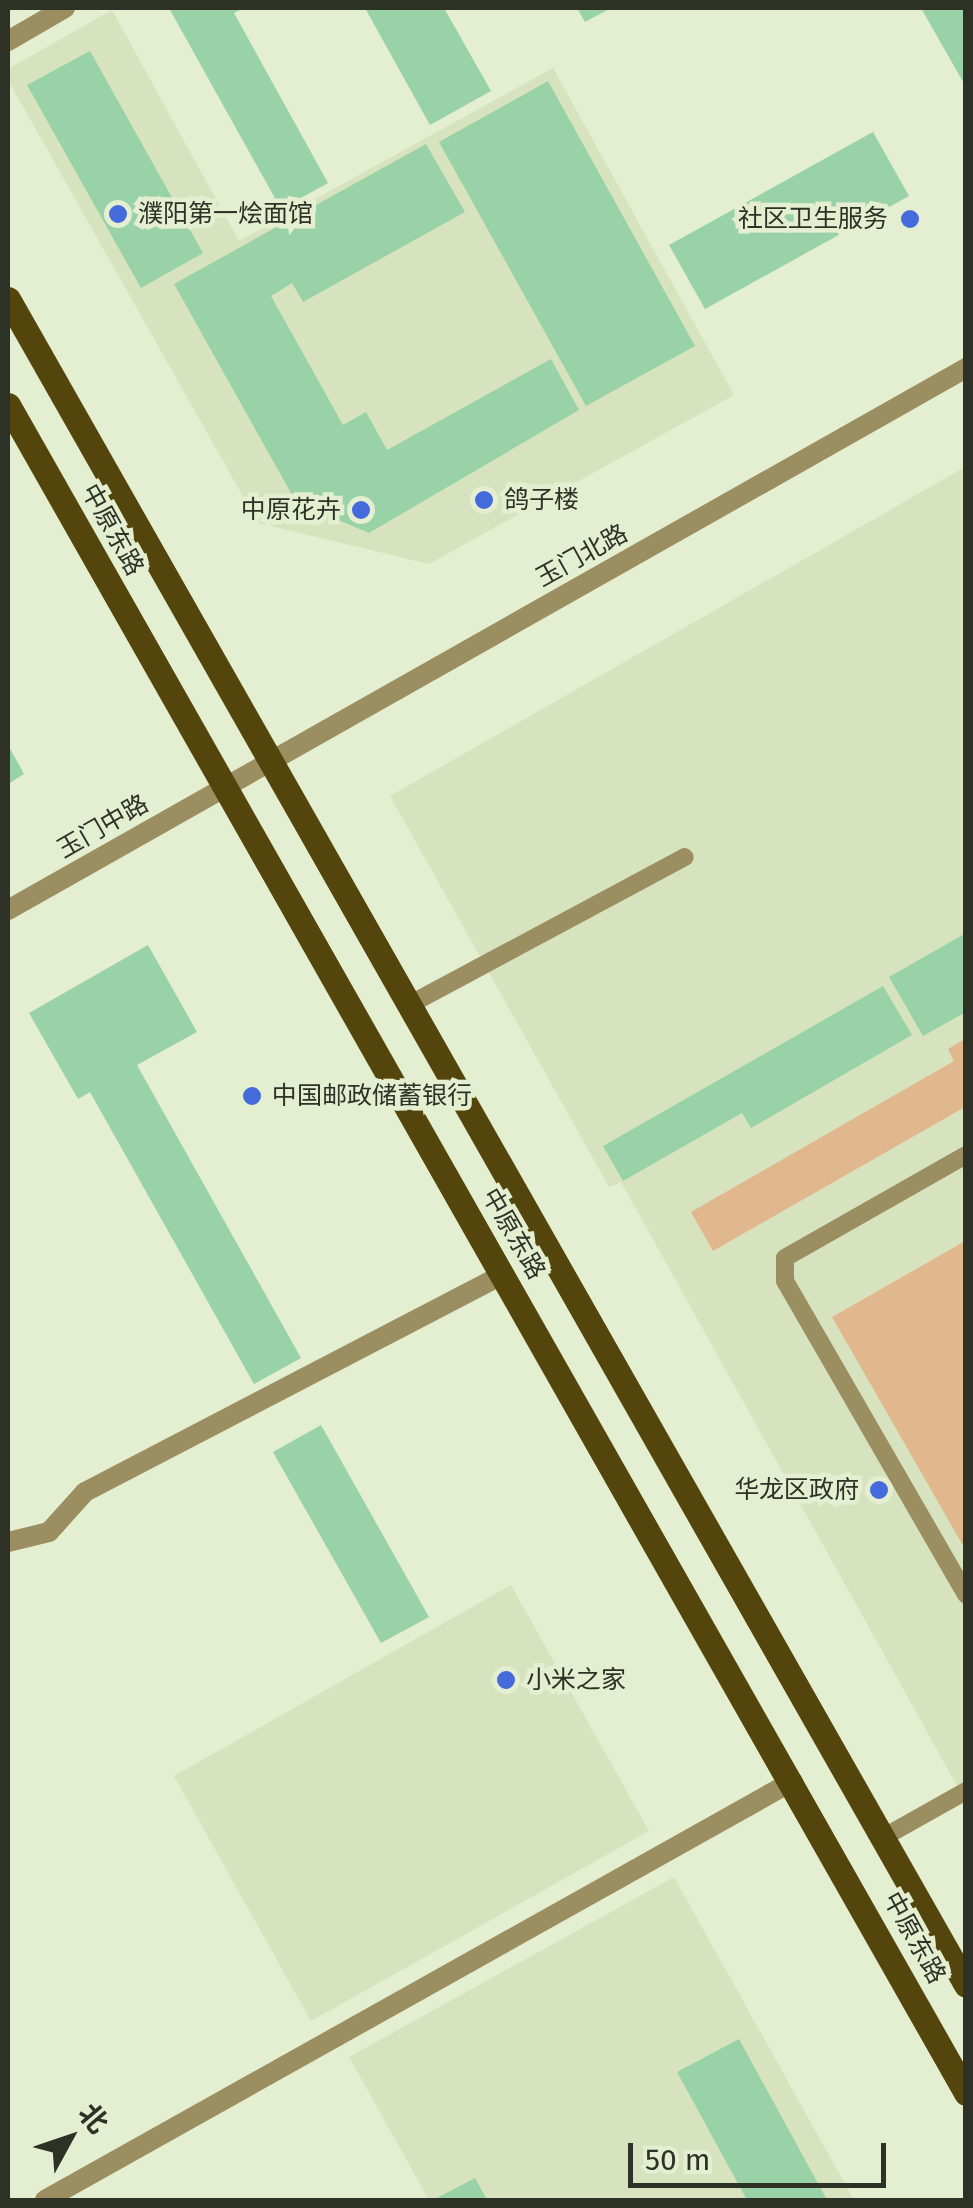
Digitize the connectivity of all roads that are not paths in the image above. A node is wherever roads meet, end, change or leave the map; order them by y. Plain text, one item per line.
1 (64, 8) edge
2 (8, 41) edge
3 (8, 299) edge
4 (966, 368) edge
5 (8, 405) edge
6 (269, 761) junction
7 (223, 787) junction
8 (685, 857) dead end
9 (8, 910) edge
10 (408, 1006) junction
11 (966, 1155) edge
12 (502, 1275) junction
13 (8, 1542) edge
14 (966, 1595) edge
15 (792, 1781) junction
16 (966, 1791) edge
17 (884, 1837) junction
18 (966, 1985) edge
19 (966, 2093) edge
20 (45, 2200) edge

1 - 2 street
3 - 6 main road, 中原东路
4 - 6 street, 玉门北路
5 - 7 main road, 中原东路
6 - 7 street, 玉门北路
6 - 10 main road, 中原东路
7 - 9 street, 玉门中路
7 - 12 main road, 中原东路
8 - 10 lane
10 - 17 main road, 中原东路
11 - 14 lane
12 - 13 street
12 - 15 main road, 中原东路
15 - 19 main road, 中原东路
15 - 20 street
16 - 17 lane
17 - 18 main road, 中原东路

